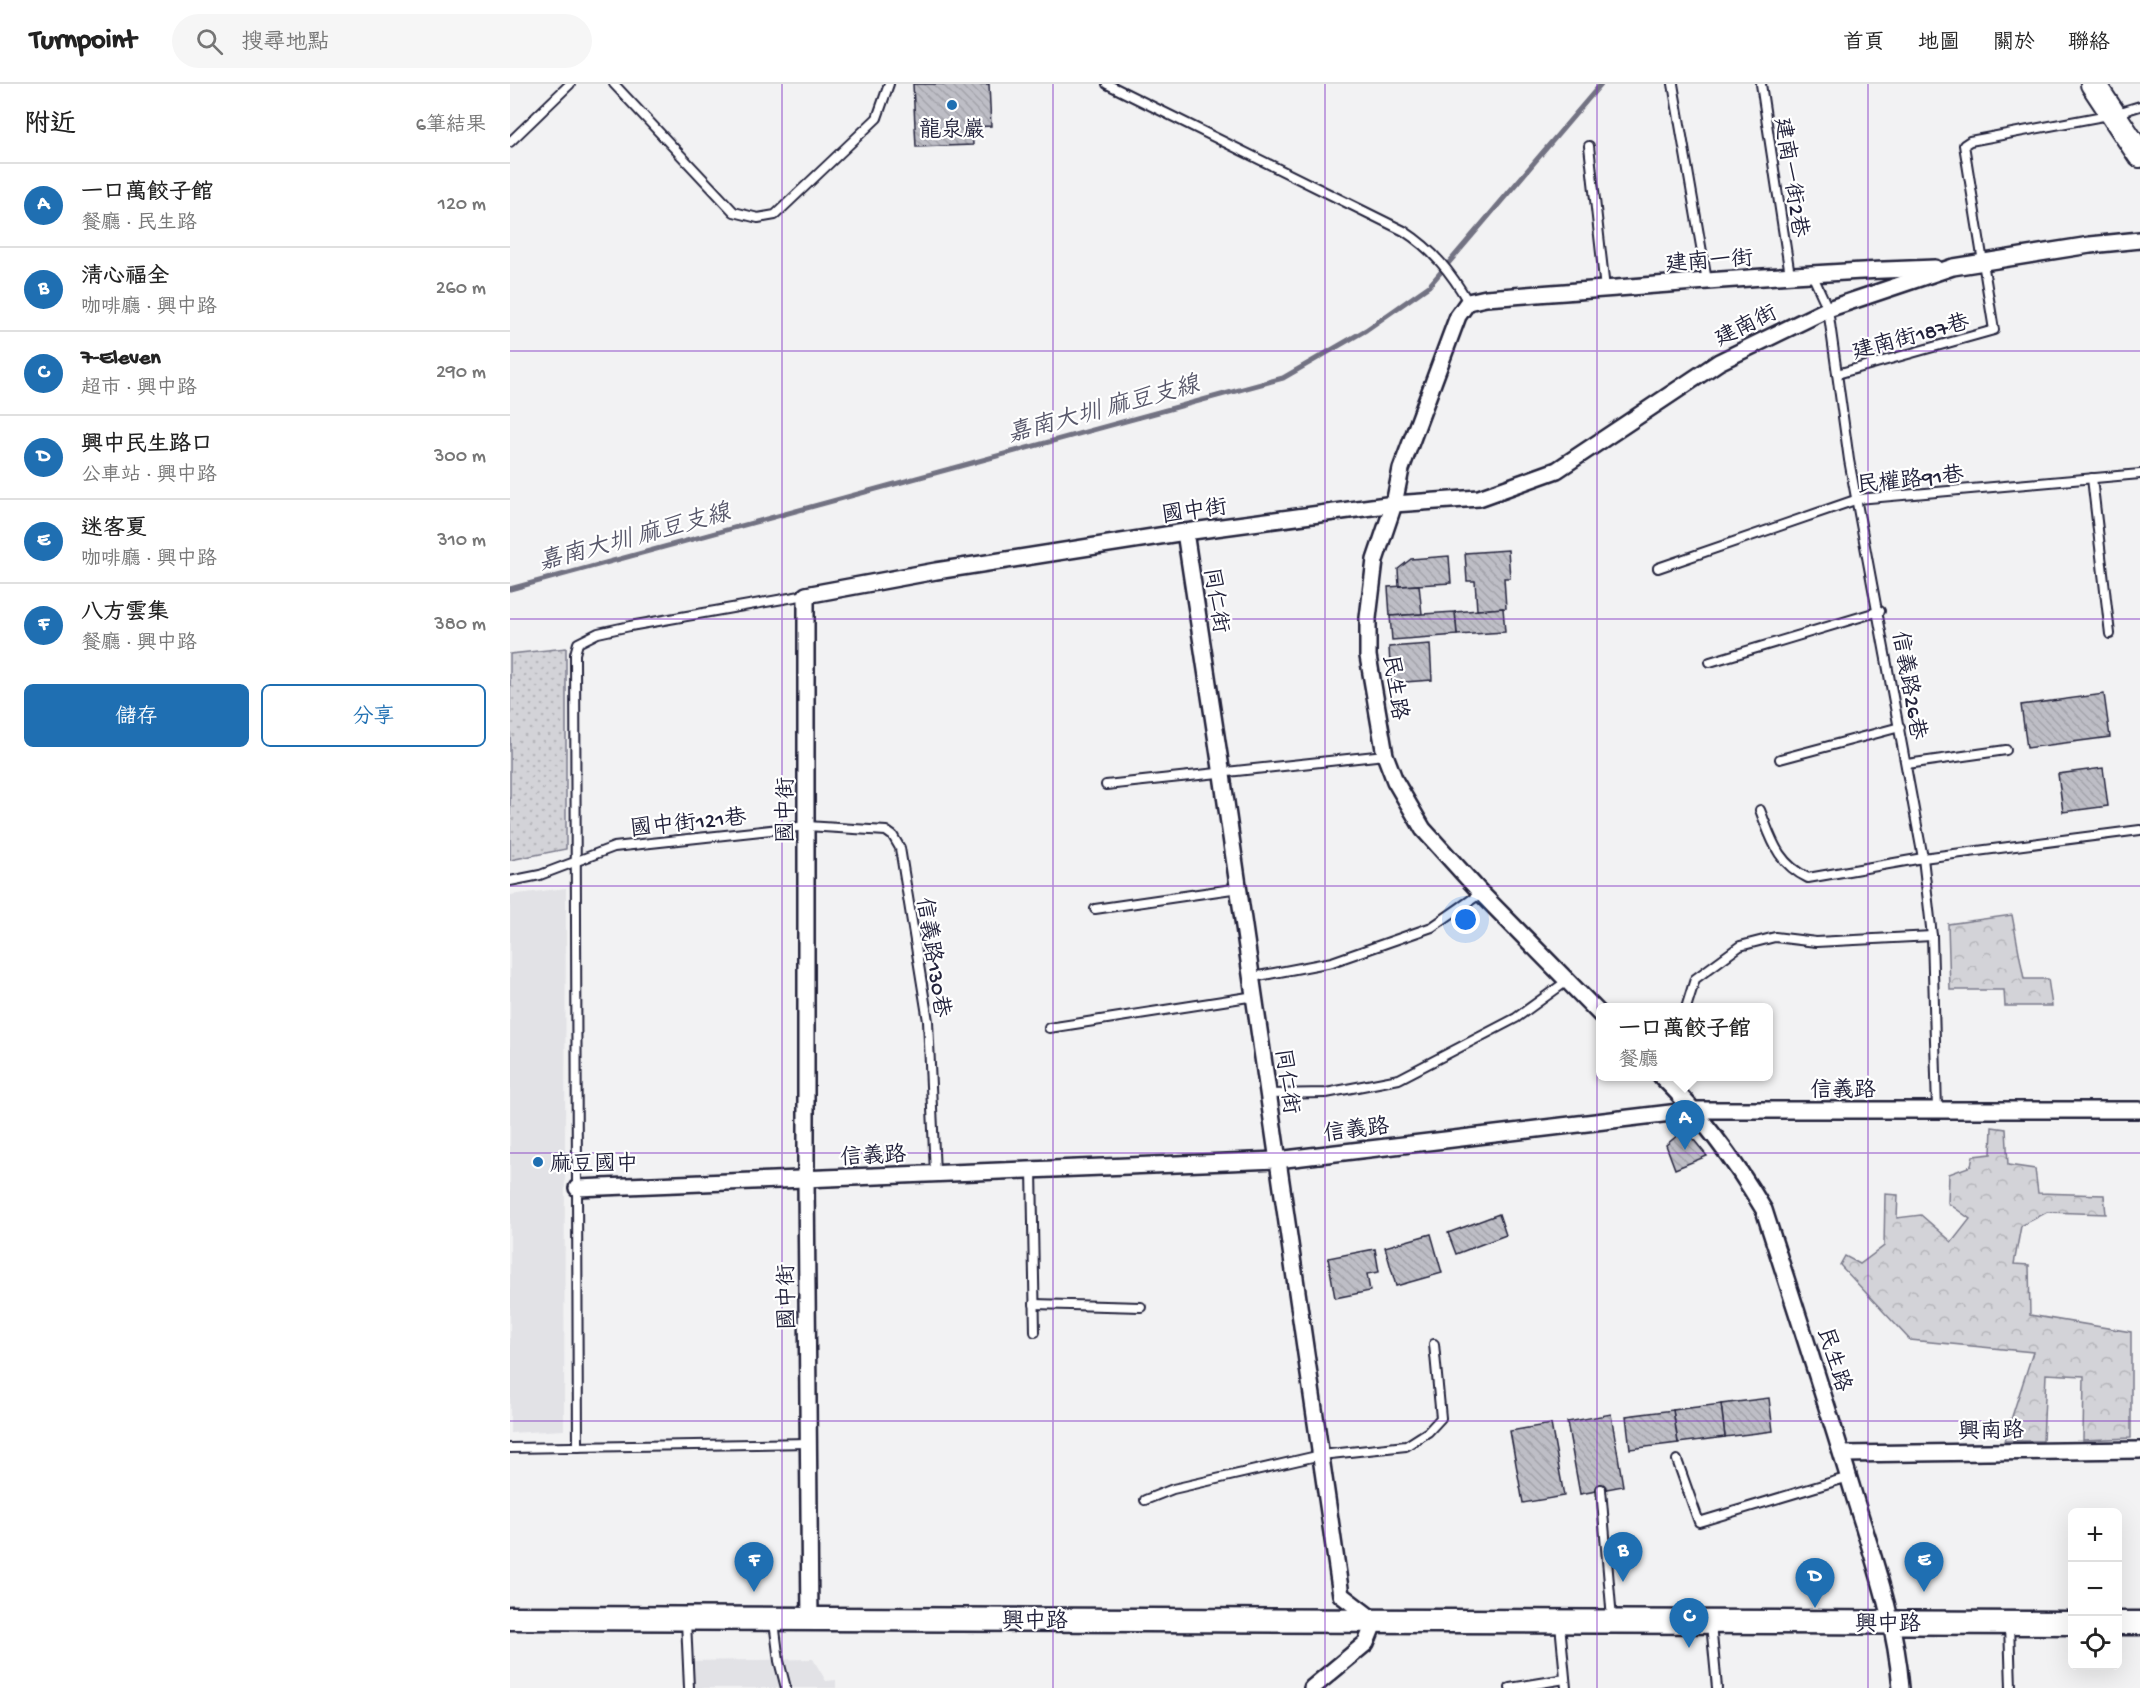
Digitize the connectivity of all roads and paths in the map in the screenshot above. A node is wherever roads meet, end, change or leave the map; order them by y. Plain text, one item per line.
1 (570, 84) edge
2 (614, 84) edge
3 (889, 84) edge
4 (1107, 84) edge
5 (1673, 84) edge
6 (1761, 84) edge
7 (2093, 84) edge
8 (2140, 106) edge
9 (2114, 114) junction
10 (510, 141) edge
11 (1589, 146) dead end
12 (2140, 155) edge
13 (2140, 240) edge
14 (1984, 260) junction
15 (1953, 267) junction
16 (1811, 272) junction
17 (1790, 275) junction
18 (1707, 283) junction
19 (1605, 289) junction
20 (1468, 302) junction
21 (1828, 309) junction
22 (1837, 374) junction
23 (2140, 474) edge
24 (2092, 478) junction
25 (1858, 499) junction
26 (1394, 504) junction
27 (1185, 532) junction
28 (1658, 568) dead end
29 (806, 595) junction
30 (1880, 611) junction
31 (2110, 634) dead end
32 (1710, 662) dead end
33 (1900, 727) junction
34 (2006, 750) dead end
35 (1385, 754) junction
36 (1780, 759) dead end
37 (1907, 764) junction
38 (1222, 772) junction
39 (1106, 785) dead end
40 (1760, 810) dead end
41 (807, 826) junction
42 (2140, 830) edge
43 (1923, 858) junction
44 (576, 862) junction
45 (510, 881) edge
46 (1241, 888) junction
47 (1481, 893) junction
48 (1095, 909) dead end
49 (1932, 936) junction
50 (1253, 977) junction
51 (1567, 981) junction
52 (1255, 996) junction
53 (1688, 1003) edge
54 (1596, 1010) edge
55 (1049, 1029) dead end
56 (1665, 1081) edge
57 (1268, 1094) junction
58 (1696, 1110) junction
59 (1937, 1110) junction
60 (2140, 1110) edge
61 (1277, 1160) junction
62 (1032, 1169) junction
63 (935, 1173) junction
64 (806, 1181) junction
65 (577, 1188) junction
66 (1034, 1304) junction
67 (1141, 1307) dead end
68 (1035, 1332) dead end
69 (1434, 1344) dead end
70 (808, 1443) junction
71 (578, 1446) junction
72 (510, 1448) edge
73 (2140, 1450) edge
74 (1843, 1454) junction
75 (1321, 1455) junction
76 (1677, 1460) dead end
77 (1849, 1477) junction
78 (1601, 1489) dead end
79 (1145, 1500) dead end
80 (510, 1618) edge
81 (686, 1619) junction
82 (774, 1620) junction
83 (1560, 1620) junction
84 (1612, 1620) junction
85 (810, 1621) junction
86 (1375, 1621) junction
87 (1711, 1622) junction
88 (1891, 1622) junction
89 (2009, 1623) junction
90 (2068, 1623) edge
91 (2122, 1623) edge
92 (2140, 1623) edge
93 (1565, 1684) edge
94 (689, 1688) edge
95 (786, 1688) edge
96 (1312, 1688) edge
97 (1510, 1688) edge
98 (1717, 1688) edge
99 (1900, 1688) edge
100 (2011, 1688) edge

1 - 10 lane
2 - 3 lane
4 - 20 lane
5 - 18 lane
6 - 17 lane, 建南一街2巷
7 - 9 main road
8 - 9 lane
9 - 12 main road
9 - 14 lane
11 - 19 lane
13 - 14 street, 建南街
14 - 15 street, 建南街
14 - 22 lane, 建南街187巷
15 - 16 street, 建南一街
15 - 21 street, 建南街
16 - 17 street, 建南一街
16 - 21 lane, 信義路26巷
17 - 18 street, 建南一街
18 - 19 street, 建南一街
19 - 20 street, 建南一街
20 - 26 street, 民生路
21 - 22 lane, 信義路26巷
21 - 26 street, 建南街
22 - 25 lane, 信義路26巷
23 - 24 lane, 民權路91巷
24 - 25 lane, 民權路91巷
24 - 31 lane
25 - 28 lane, 民權路91巷
25 - 30 lane, 信義路26巷
26 - 27 street, 國中街
26 - 35 street, 民生路
27 - 29 street, 國中街
27 - 38 street, 同仁街
29 - 41 street, 國中街
29 - 44 lane
30 - 32 lane
30 - 33 lane, 信義路26巷
33 - 36 lane
33 - 37 lane, 信義路26巷
34 - 37 lane
35 - 38 lane
35 - 47 street, 民生路
37 - 43 lane, 信義路26巷
38 - 39 lane
38 - 46 street, 同仁街
40 - 43 lane
41 - 44 lane, 國中街121巷
41 - 63 lane, 信義路130巷
41 - 64 street, 國中街
42 - 43 lane
43 - 49 lane, 信義路26巷
44 - 45 lane, 國中街121巷
44 - 65 lane
46 - 48 lane
46 - 50 street, 同仁街
47 - 50 lane
47 - 51 street, 民生路
49 - 53 lane
49 - 59 lane, 信義路26巷
50 - 52 street, 同仁街
51 - 54 street, 民生路
51 - 57 lane
52 - 55 lane
52 - 57 street, 同仁街
56 - 58 street, 民生路
57 - 61 street, 同仁街
58 - 59 street, 信義路
58 - 61 street, 信義路
58 - 74 street, 民生路
59 - 60 street, 信義路
61 - 62 street, 信義路
61 - 75 street, 同仁街
62 - 63 street, 信義路
62 - 66 lane
63 - 64 street, 信義路
64 - 65 street, 信義路
64 - 70 street, 國中街
65 - 71 lane
66 - 67 lane
66 - 68 lane
69 - 75 lane
70 - 71 lane
70 - 85 street, 國中街
71 - 72 lane
73 - 74 street, 興南路
74 - 77 street, 民生路
75 - 79 lane
75 - 86 street, 同仁街
76 - 77 lane
77 - 88 street, 民生路
78 - 84 lane
80 - 81 main road, 興中路
81 - 82 main road, 興中路
81 - 94 lane
82 - 85 main road, 興中路
82 - 95 lane
83 - 84 main road, 興中路
83 - 86 main road, 興中路
83 - 93 lane
84 - 87 main road, 興中路
85 - 86 main road, 興中路
86 - 96 street
87 - 88 main road, 興中路
87 - 98 lane
88 - 89 main road, 興中路
88 - 99 street, 民生路
89 - 90 main road, 興中路
89 - 100 lane
91 - 92 main road
93 - 97 lane

